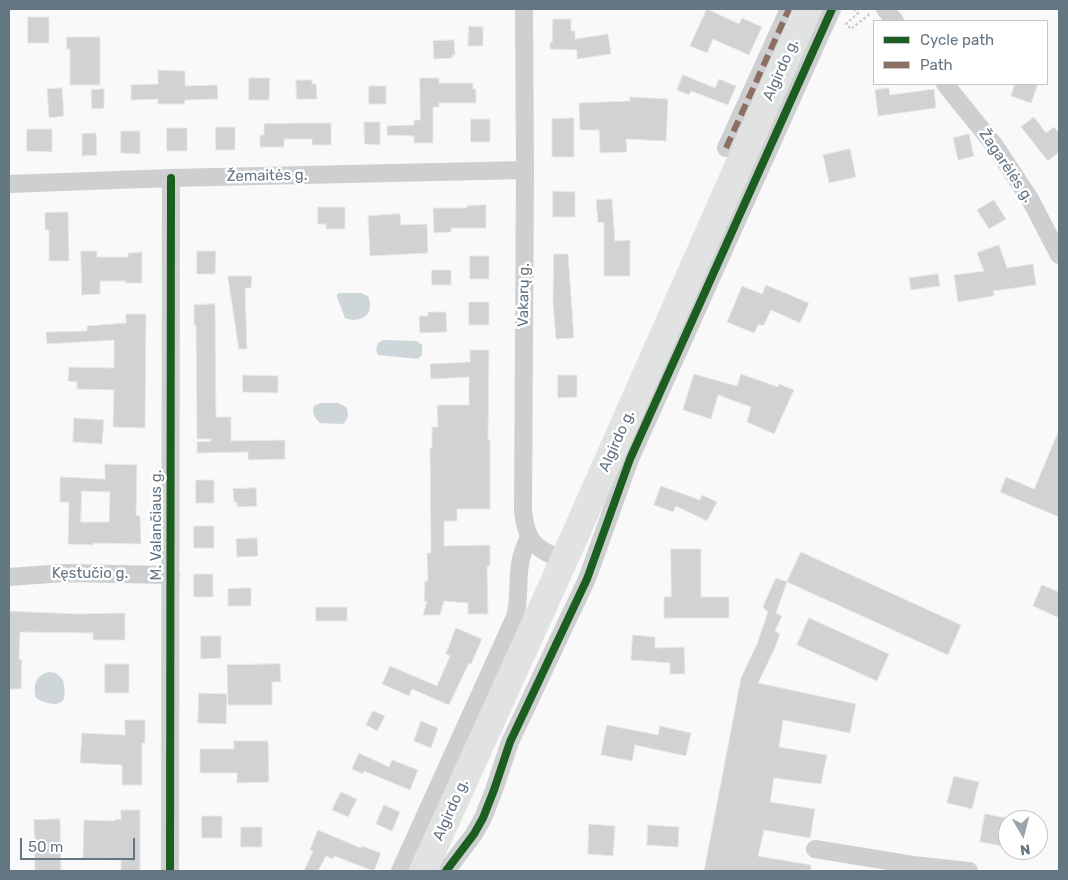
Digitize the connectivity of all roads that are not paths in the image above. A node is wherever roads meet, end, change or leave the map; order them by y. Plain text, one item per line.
1 (524, 9) edge
2 (789, 9) edge
3 (808, 9) edge
4 (832, 9) edge
5 (878, 11) edge
6 (893, 20) edge
7 (946, 85) edge
8 (726, 148) dead end
9 (525, 170) junction
10 (171, 178) junction
11 (9, 184) edge
12 (1059, 254) edge
13 (529, 537) junction
14 (564, 560) junction
15 (171, 575) junction
16 (9, 577) edge
17 (815, 849) dead end
18 (170, 871) edge
19 (400, 871) edge
20 (423, 871) edge
21 (446, 871) edge
22 (969, 871) edge

1 - 9 street, Vakarų g.
2 - 8 street
3 - 14 main road, Algirdo g.
4 - 21 street
5 - 6 street
7 - 12 street, Žagarėlės g.
9 - 10 street, Žemaitės g.
9 - 13 street, Vakarų g.
10 - 11 street, Žemaitės g.
10 - 15 street, M. Valančiaus g.
13 - 14 street
13 - 19 street, Algirdo g.
14 - 20 main road, Algirdo g.
15 - 16 street, Kęstučio g.
15 - 18 street, M. Valančiaus g.
17 - 22 street

